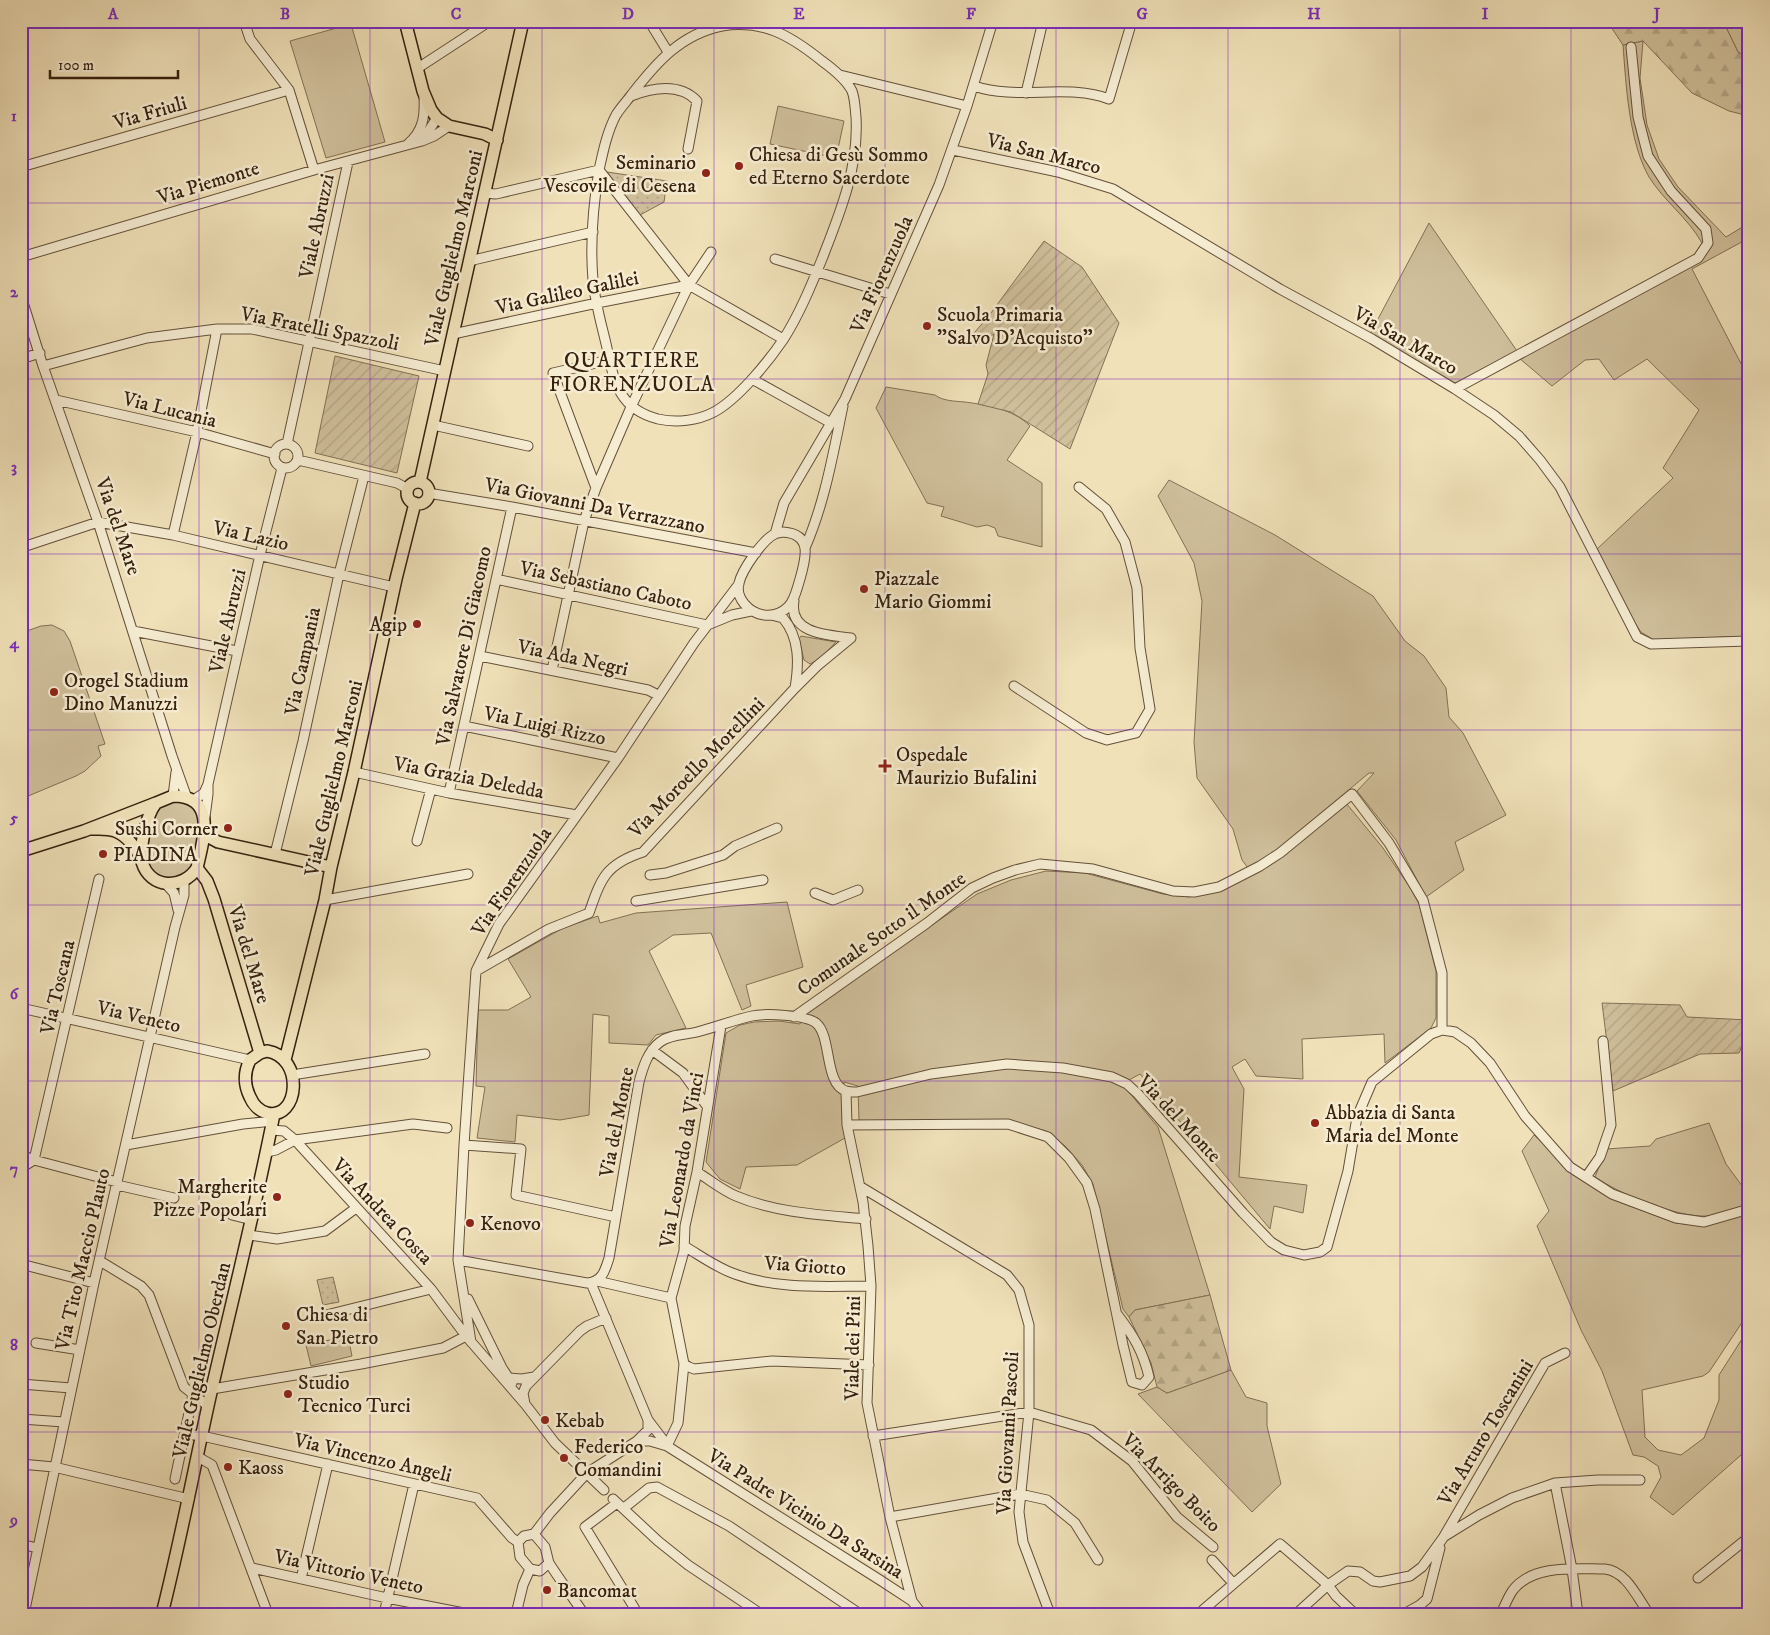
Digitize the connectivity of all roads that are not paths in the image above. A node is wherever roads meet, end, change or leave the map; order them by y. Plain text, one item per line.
1 (244, 21) edge
2 (405, 21) edge
3 (490, 21) edge
4 (523, 21) edge
5 (648, 21) edge
6 (993, 21) edge
7 (1043, 21) edge
8 (1132, 21) edge
9 (1632, 47) dead end
10 (668, 52) junction
11 (418, 68) junction
12 (840, 75) junction
13 (974, 86) junction
14 (289, 90) junction
15 (423, 92) junction
16 (1026, 93) junction
17 (631, 96) junction
18 (967, 106) junction
19 (437, 118) junction
20 (452, 127) junction
21 (497, 140) junction
22 (422, 141) junction
23 (406, 146) junction
24 (688, 149) dead end
25 (953, 150) junction
26 (348, 162) junction
27 (21, 167) edge
28 (314, 170) junction
29 (599, 170) junction
30 (484, 194) junction
31 (593, 232) junction
32 (711, 252) dead end
33 (21, 258) edge
34 (775, 259) dead end
35 (469, 261) junction
36 (816, 272) junction
37 (689, 285) junction
38 (890, 294) junction
39 (21, 296) edge
40 (597, 302) junction
41 (217, 329) junction
42 (453, 334) junction
43 (783, 339) junction
44 (308, 340) junction
45 (40, 353) junction
46 (21, 359) edge
47 (609, 360) junction
48 (43, 366) junction
49 (444, 371) junction
50 (752, 379) junction
51 (1455, 389) junction
52 (845, 399) junction
53 (56, 400) junction
54 (632, 404) junction
55 (831, 423) junction
56 (433, 425) junction
57 (197, 432) junction
58 (286, 444) junction
59 (528, 446) dead end
60 (275, 454) junction
61 (298, 460) junction
62 (282, 468) junction
63 (364, 476) junction
64 (420, 482) junction
65 (1079, 487) dead end
66 (596, 488) junction
67 (408, 489) junction
68 (428, 493) junction
69 (415, 503) junction
70 (512, 507) junction
71 (584, 521) junction
72 (98, 522) junction
73 (775, 534) junction
74 (21, 535) edge
75 (173, 536) junction
76 (806, 548) junction
77 (756, 553) junction
78 (260, 555) junction
79 (339, 574) junction
80 (496, 579) junction
81 (739, 584) junction
82 (394, 587) junction
83 (796, 593) junction
84 (568, 595) junction
85 (751, 611) junction
86 (771, 616) junction
87 (708, 625) junction
88 (792, 630) junction
89 (133, 631) junction
90 (819, 634) junction
91 (1749, 641) edge
92 (237, 651) junction
93 (480, 656) junction
94 (798, 656) junction
95 (817, 666) junction
96 (552, 670) junction
97 (1014, 686) dead end
98 (795, 688) junction
99 (658, 695) junction
100 (464, 726) junction
101 (618, 758) junction
102 (177, 769) junction
103 (354, 772) junction
104 (208, 784) junction
105 (431, 789) junction
106 (449, 793) junction
107 (173, 796) junction
108 (190, 799) junction
109 (156, 803) junction
110 (577, 815) junction
111 (205, 817) junction
112 (777, 828) dead end
113 (88, 829) junction
114 (205, 835) junction
115 (418, 841) dead end
116 (21, 851) edge
117 (275, 854) junction
118 (142, 861) junction
119 (331, 867) junction
120 (197, 868) junction
121 (468, 874) dead end
122 (650, 875) dead end
123 (99, 879) dead end
124 (763, 880) dead end
125 (184, 881) junction
126 (166, 884) junction
127 (858, 890) dead end
128 (815, 894) dead end
129 (325, 900) junction
130 (636, 901) dead end
131 (179, 913) junction
132 (476, 971) junction
133 (21, 1008) edge
134 (794, 1016) junction
135 (67, 1018) junction
136 (721, 1026) junction
137 (1442, 1030) junction
138 (150, 1036) junction
139 (1603, 1041) dead end
140 (652, 1050) junction
141 (260, 1053) junction
142 (425, 1054) dead end
143 (250, 1060) junction
144 (285, 1060) junction
145 (292, 1075) junction
146 (846, 1092) junction
147 (707, 1106) junction
148 (273, 1122) junction
149 (847, 1125) junction
150 (447, 1128) dead end
151 (295, 1140) junction
152 (464, 1145) junction
153 (126, 1146) junction
154 (267, 1152) junction
155 (21, 1155) edge
156 (34, 1160) junction
157 (21, 1168) edge
158 (697, 1172) junction
159 (1586, 1177) junction
160 (117, 1183) junction
161 (860, 1186) junction
162 (174, 1198) dead end
163 (356, 1208) junction
164 (1749, 1209) edge
165 (232, 1216) dead end
166 (616, 1216) junction
167 (866, 1219) junction
168 (252, 1220) junction
169 (249, 1235) junction
170 (684, 1246) junction
171 (458, 1260) junction
172 (100, 1261) junction
173 (21, 1264) edge
174 (594, 1282) junction
175 (94, 1283) junction
176 (871, 1286) junction
177 (462, 1287) junction
178 (431, 1289) junction
179 (671, 1298) junction
180 (445, 1306) junction
181 (1118, 1314) junction
182 (318, 1317) dead end
183 (606, 1318) junction
184 (470, 1324) junction
185 (485, 1333) junction
186 (468, 1339) junction
187 (36, 1344) dead end
188 (80, 1350) junction
189 (1565, 1353) dead end
190 (684, 1364) junction
191 (869, 1365) junction
192 (534, 1377) junction
193 (508, 1378) junction
194 (21, 1384) edge
195 (71, 1388) junction
196 (212, 1389) junction
197 (193, 1394) junction
198 (525, 1404) junction
199 (208, 1406) junction
200 (1029, 1412) junction
201 (21, 1419) edge
202 (648, 1420) junction
203 (64, 1422) junction
204 (186, 1434) junction
205 (202, 1436) junction
206 (874, 1436) junction
207 (637, 1441) junction
208 (667, 1446) junction
209 (198, 1457) junction
210 (21, 1464) edge
211 (328, 1464) junction
212 (54, 1467) junction
213 (587, 1473) junction
214 (175, 1479) dead end
215 (1640, 1480) dead end
216 (1556, 1483) junction
217 (414, 1484) junction
218 (604, 1490) dead end
219 (1020, 1494) junction
220 (189, 1499) junction
221 (618, 1503) junction
222 (890, 1517) junction
223 (534, 1534) junction
224 (1749, 1537) edge
225 (1443, 1538) junction
226 (518, 1542) junction
227 (21, 1544) edge
228 (1213, 1547) dead end
229 (37, 1548) junction
230 (1098, 1560) dead end
231 (1212, 1560) dead end
232 (549, 1563) junction
233 (252, 1568) junction
234 (530, 1569) junction
235 (1572, 1570) junction
236 (1698, 1578) dead end
237 (301, 1579) junction
238 (1233, 1583) junction
239 (1328, 1585) junction
240 (387, 1598) junction
241 (912, 1601) junction
242 (24, 1614) edge
243 (162, 1614) edge
244 (268, 1614) edge
245 (384, 1614) edge
246 (469, 1614) edge
247 (516, 1614) edge
248 (584, 1614) edge
249 (638, 1614) edge
250 (761, 1614) edge
251 (860, 1614) edge
252 (922, 1614) edge
253 (1050, 1614) edge
254 (1202, 1614) edge
255 (1296, 1614) edge
256 (1355, 1614) edge
257 (1404, 1614) edge
258 (1501, 1614) edge
259 (1578, 1614) edge
260 (1649, 1614) edge

1 - 14 street
2 - 11 main road
3 - 11 street
4 - 21 main road, Viale Guglielmo Marconi
5 - 10 street
6 - 13 street, Via Fiorenzuola
7 - 16 street
8 - 16 street
9 - 51 street
10 - 12 street
10 - 17 street
11 - 15 main road
12 - 18 street
12 - 36 street
13 - 16 street
13 - 18 street, Via Fiorenzuola
14 - 27 street, Via Friuli
14 - 28 street
15 - 19 main road
15 - 23 street
17 - 24 street
17 - 29 street
18 - 25 street, Via Fiorenzuola
19 - 20 main road
19 - 22 street
20 - 21 main road
20 - 22 street, Via Piemonte
21 - 30 main road, Viale Guglielmo Marconi
22 - 23 street, Via Piemonte
23 - 26 street, Via Piemonte
25 - 38 street, Via Fiorenzuola
25 - 51 street, Via San Marco
26 - 28 street, Via Piemonte
26 - 44 street, Viale Abruzzi
28 - 33 street, Via Piemonte
29 - 30 street
29 - 31 street
29 - 37 street
30 - 35 main road, Viale Guglielmo Marconi
31 - 35 street
31 - 40 street
32 - 37 street
34 - 36 street
35 - 42 main road, Viale Guglielmo Marconi
36 - 38 street
36 - 43 street
37 - 40 street, Via Galileo Galilei
37 - 43 street
37 - 54 street
38 - 52 street, Via Fiorenzuola
39 - 45 street, Via del Mare
40 - 42 street, Via Galileo Galilei
40 - 47 street
41 - 44 street, Via Fratelli Spazzoli
41 - 48 street, Via Fratelli Spazzoli
41 - 57 street
42 - 49 main road, Viale Guglielmo Marconi
43 - 50 street
44 - 49 street, Via Fratelli Spazzoli
44 - 58 street, Viale Abruzzi
45 - 46 street
45 - 48 street, Via del Mare
47 - 54 street
47 - 66 street
48 - 53 street, Via del Mare
49 - 56 main road, Viale Guglielmo Marconi
50 - 54 street
50 - 55 street
51 - 91 street, Via San Marco
52 - 55 street, Via Fiorenzuola
52 - 76 street, Via Fiorenzuola
53 - 57 street, Via Lucania
53 - 72 street, Via del Mare
54 - 66 street
55 - 73 street, Via Fiorenzuola
56 - 59 street
56 - 64 main road, Viale Guglielmo Marconi
57 - 60 street, Via Lucania
57 - 75 street
58 - 60 street
58 - 61 street
60 - 62 street
61 - 62 street
61 - 63 street
62 - 78 street, Viale Abruzzi
63 - 67 street
63 - 79 street, Via Campania
64 - 67 main road
64 - 68 main road
65 - 97 street
66 - 71 street
67 - 69 main road
68 - 69 main road
68 - 70 street, Via Giovanni Da Verrazzano
69 - 82 main road, Viale Guglielmo Marconi
70 - 71 street, Via Giovanni Da Verrazzano
70 - 80 street, Via Salvatore Di Giacomo
71 - 77 street, Via Giovanni Da Verrazzano
71 - 84 street
72 - 74 street
72 - 75 street, Via Lazio
72 - 89 street, Via del Mare
73 - 76 street
73 - 77 street
75 - 78 street, Via Lazio
76 - 83 street
77 - 81 street
78 - 79 street, Via Lazio
78 - 92 street, Viale Abruzzi
79 - 82 street, Via Lazio
79 - 117 street, Via Campania
80 - 84 street, Via Sebastiano Caboto
80 - 93 street, Via Salvatore Di Giacomo
81 - 85 street
81 - 87 street, Via Fiorenzuola
82 - 103 main road, Viale Guglielmo Marconi
83 - 86 street
83 - 90 street
84 - 87 street, Via Sebastiano Caboto
84 - 96 street
85 - 86 street
85 - 87 street
86 - 88 street
87 - 99 street, Via Fiorenzuola
88 - 90 street
88 - 94 street
89 - 92 street
89 - 102 street, Via del Mare
90 - 95 street, Via Moroello Morellini
92 - 104 street, Viale Abruzzi
93 - 96 street, Via Ada Negri
93 - 100 street, Via Salvatore Di Giacomo
94 - 95 street
94 - 98 street
95 - 98 street, Via Moroello Morellini
96 - 99 street, Via Ada Negri
98 - 132 street, Via Moroello Morellini
99 - 101 street, Via Fiorenzuola
100 - 101 street, Via Luigi Rizzo
100 - 106 street, Via Salvatore Di Giacomo
101 - 110 street, Via Fiorenzuola
102 - 107 street, Via del Mare
102 - 108 street, Via del Mare
103 - 105 street, Via Grazia Deledda
103 - 119 main road, Viale Guglielmo Marconi
104 - 108 street
104 - 111 street, Viale Abruzzi
105 - 106 street, Via Grazia Deledda
105 - 115 street
106 - 110 street, Via Grazia Deledda
107 - 108 main road
107 - 109 main road
108 - 111 main road
109 - 113 main road
109 - 118 main road
110 - 132 street, Via Fiorenzuola
111 - 114 main road
112 - 122 street
113 - 116 main road
113 - 118 main road
114 - 117 main road
114 - 120 main road
117 - 119 main road
118 - 126 main road
119 - 129 main road, Viale Guglielmo Marconi
120 - 125 main road
120 - 141 main road, Via del Mare
121 - 129 street
123 - 135 street, Via Toscana
124 - 130 street
125 - 126 main road
125 - 131 street, Via Tito Maccio Plauto
126 - 131 street
127 - 128 street
129 - 144 main road, Viale Guglielmo Marconi
131 - 138 street, Via Tito Maccio Plauto
132 - 152 street, Via Fiorenzuola
133 - 135 street, Via Veneto
134 - 136 street, Via del Monte
134 - 137 street, Comunale Sotto il Monte
134 - 146 street, Via del Monte
135 - 138 street, Via Veneto
135 - 156 street, Via Toscana
136 - 140 street, Via del Monte
136 - 147 street, Via Leonardo da Vinci
137 - 146 street, Via del Monte
137 - 159 street
138 - 143 street, Via Veneto
138 - 153 street, Via Tito Maccio Plauto
139 - 159 street
140 - 147 street
140 - 166 street, Via del Monte
141 - 143 main road
141 - 144 main road
142 - 145 street
143 - 148 main road
144 - 145 main road
145 - 148 main road
146 - 149 street, Viale dei Pini
147 - 158 street, Via Leonardo da Vinci
148 - 151 street, Via Andrea Costa
148 - 153 street
148 - 154 main road, Viale Guglielmo Oberdan
149 - 161 street, Viale dei Pini
149 - 181 street
150 - 151 street
151 - 154 street
151 - 163 street, Via Andrea Costa
152 - 166 street
152 - 171 street, Via Fiorenzuola
153 - 160 street, Via Tito Maccio Plauto
154 - 168 main road, Viale Guglielmo Oberdan
155 - 156 street
156 - 157 street
156 - 160 street
158 - 167 street
158 - 170 street, Via Leonardo da Vinci
159 - 164 street
160 - 162 street
160 - 172 street, Via Tito Maccio Plauto
161 - 167 street, Viale dei Pini
161 - 200 street, Via Giovanni Pascoli
163 - 169 street
163 - 178 street, Via Andrea Costa
165 - 168 street
166 - 174 street, Via del Monte
167 - 176 street, Viale dei Pini
168 - 169 main road, Viale Guglielmo Oberdan
169 - 196 main road, Viale Guglielmo Oberdan
170 - 176 street, Via Giotto
170 - 179 street, Via Leonardo da Vinci
171 - 174 street
171 - 177 street, Via Fiorenzuola
172 - 175 street, Via Tito Maccio Plauto
172 - 197 street
173 - 175 street
174 - 179 street
174 - 183 street, Via Padre Vicinio Da Sarsina
175 - 188 street, Via Tito Maccio Plauto
176 - 191 street, Viale dei Pini
177 - 184 street, Via Fiorenzuola
177 - 185 street, Via Fiorenzuola
178 - 180 street, Via Andrea Costa
178 - 182 street
179 - 190 street
180 - 184 street, Via Andrea Costa
180 - 186 street, Via Andrea Costa
181 - 181 street
183 - 192 street
183 - 202 street, Via Padre Vicinio Da Sarsina
184 - 185 street, Via Andrea Costa
184 - 186 street, Via Fiorenzuola
185 - 193 street, Via Fiorenzuola
186 - 196 street
186 - 198 street, Via Andrea Costa
187 - 188 street
188 - 195 street, Via Tito Maccio Plauto
189 - 225 street, Via Arturo Toscanini
190 - 191 street
190 - 208 street
191 - 206 street, Viale dei Pini
192 - 193 street
192 - 198 street
193 - 198 street, Via Fiorenzuola
194 - 195 street
195 - 203 street, Via Tito Maccio Plauto
196 - 199 main road, Viale Guglielmo Oberdan
197 - 199 street
197 - 204 street
198 - 213 street
199 - 205 main road, Viale Guglielmo Oberdan
200 - 206 street, Via Arrigo Boito
200 - 219 street, Via Giovanni Pascoli
200 - 228 street, Via Arrigo Boito
201 - 203 street
202 - 207 street
202 - 208 street, Via Padre Vicinio Da Sarsina
203 - 212 street, Via Tito Maccio Plauto
204 - 205 street, Via Vincenzo Angeli
204 - 214 street
205 - 209 main road, Viale Guglielmo Oberdan
205 - 211 street, Via Vincenzo Angeli
206 - 222 street, Viale dei Pini
207 - 208 street, Via Padre Vicinio Da Sarsina
207 - 213 street
208 - 241 street, Via Padre Vicinio Da Sarsina
209 - 220 main road, Viale Guglielmo Oberdan
209 - 233 street
210 - 212 street
211 - 217 street, Via Vincenzo Angeli
211 - 237 street
212 - 220 street
212 - 229 street, Via Tito Maccio Plauto
213 - 218 street
213 - 223 street
215 - 216 street
216 - 225 street
216 - 235 street
217 - 226 street, Via Vincenzo Angeli
217 - 240 street
219 - 222 street
219 - 230 street
219 - 253 street, Via Giovanni Pascoli
220 - 243 main road, Viale Guglielmo Oberdan
221 - 249 street
221 - 250 street
221 - 251 street
222 - 241 street, Viale dei Pini
223 - 226 street
223 - 232 street
224 - 236 street
225 - 239 street
225 - 257 street
226 - 234 street, Via Vincenzo Angeli
227 - 229 street
229 - 242 street, Via Tito Maccio Plauto
231 - 238 street
232 - 234 street
232 - 248 street
233 - 237 street, Via Vittorio Veneto
233 - 244 street
234 - 247 street
235 - 258 street
235 - 259 street
235 - 260 street
237 - 240 street, Via Vittorio Veneto
238 - 239 street
238 - 254 street
239 - 255 street
239 - 256 street
240 - 245 street
240 - 246 street, Via Vittorio Veneto
241 - 252 street, Via Padre Vicinio Da Sarsina

